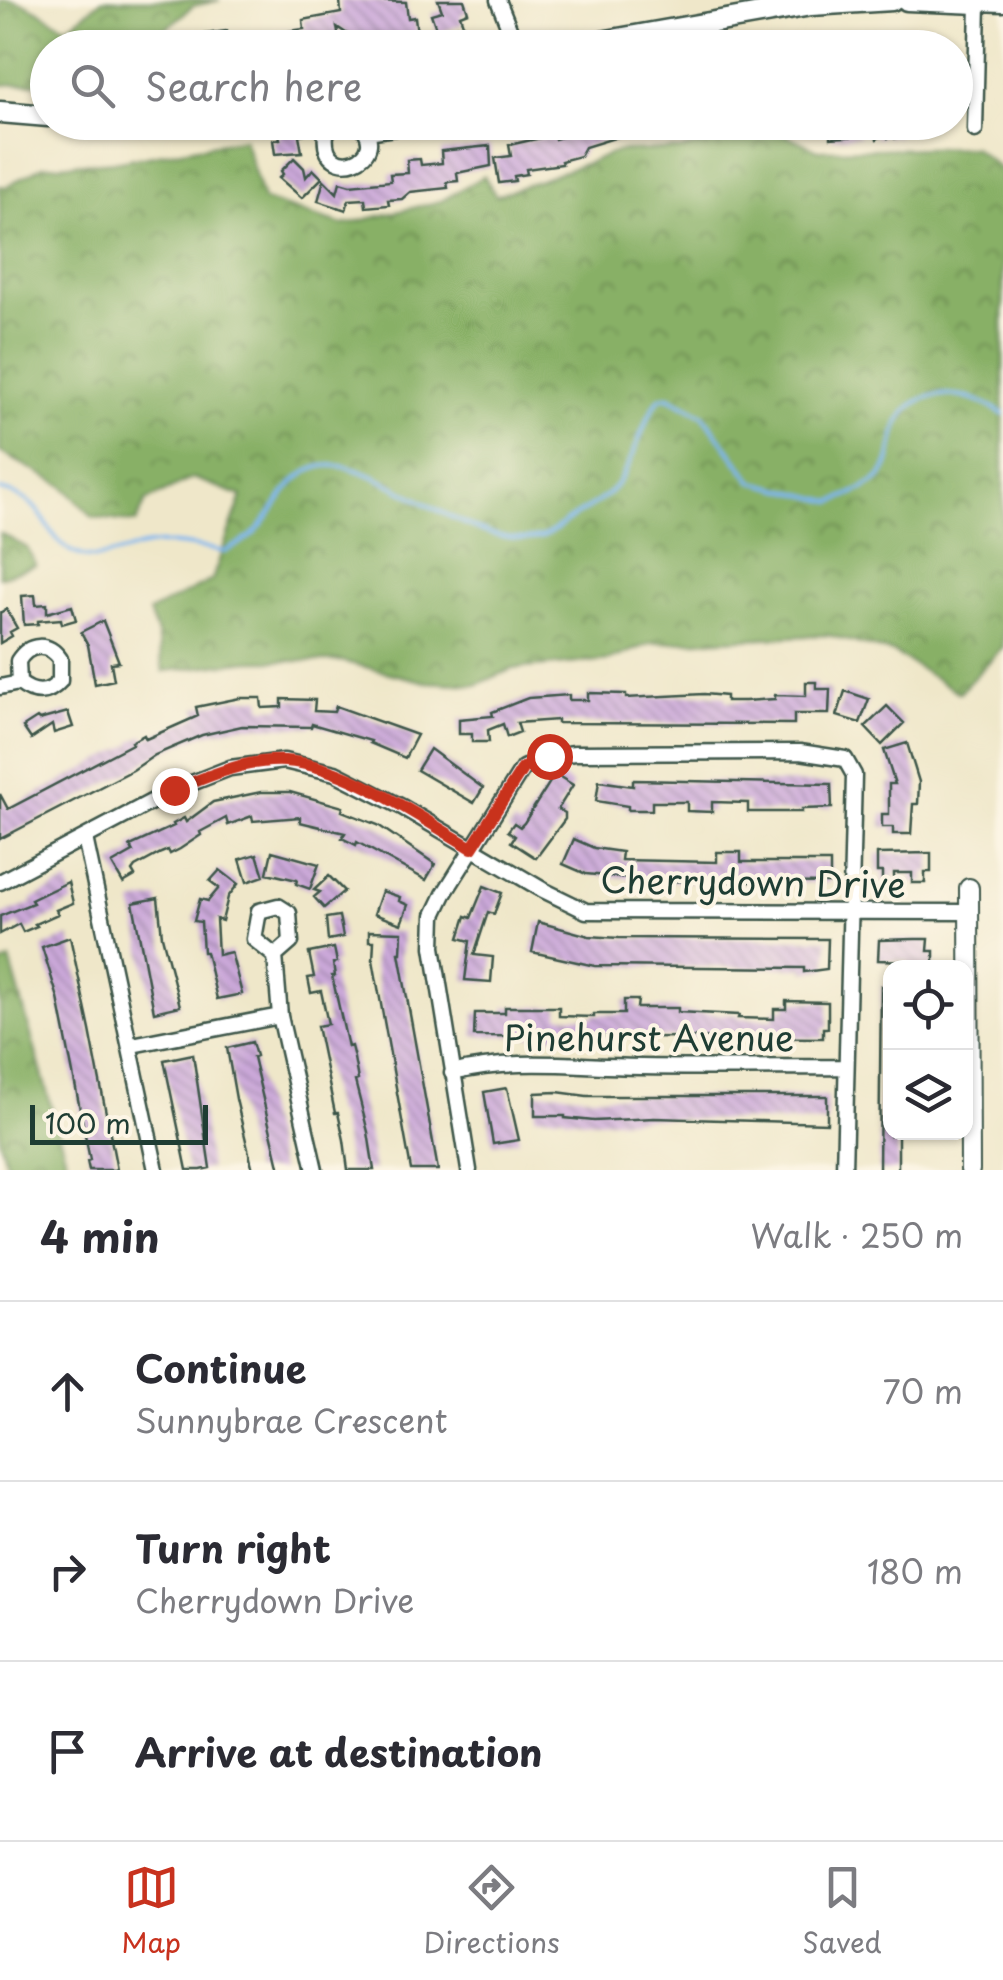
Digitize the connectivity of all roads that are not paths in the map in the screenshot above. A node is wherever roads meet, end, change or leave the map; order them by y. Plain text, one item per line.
1 (498, 0) edge
2 (892, 0) edge
3 (906, 0) edge
4 (978, 2) edge
5 (1003, 4) edge
6 (510, 30) edge
7 (666, 30) edge
8 (0, 112) edge
9 (30, 114) edge
10 (975, 130) dead end
11 (326, 140) edge
12 (367, 140) edge
13 (19, 683) dead end
14 (0, 687) edge
15 (86, 838) junction
16 (472, 848) junction
17 (0, 882) edge
18 (969, 888) dead end
19 (969, 912) junction
20 (853, 914) junction
21 (274, 956) dead end
22 (280, 1016) junction
23 (132, 1045) junction
24 (846, 1067) junction
25 (452, 1074) junction
26 (156, 1170) edge
27 (315, 1170) edge
28 (469, 1170) edge
29 (844, 1170) edge
30 (970, 1170) edge

1 - 6 street
2 - 7 main road
3 - 4 main road
4 - 5 street
4 - 10 street
8 - 9 main road
11 - 12 street
13 - 14 street
15 - 16 street, Cherrydown Drive
15 - 17 street, Cherrydown Drive
15 - 23 street
16 - 20 street, Cherrydown Drive
16 - 20 street
16 - 25 street
18 - 19 street
19 - 20 street, Cherrydown Drive
19 - 30 street
20 - 24 street
21 - 22 street
22 - 23 street
22 - 27 street
23 - 26 street
24 - 25 street, Pinehurst Avenue
24 - 29 street
25 - 28 street

